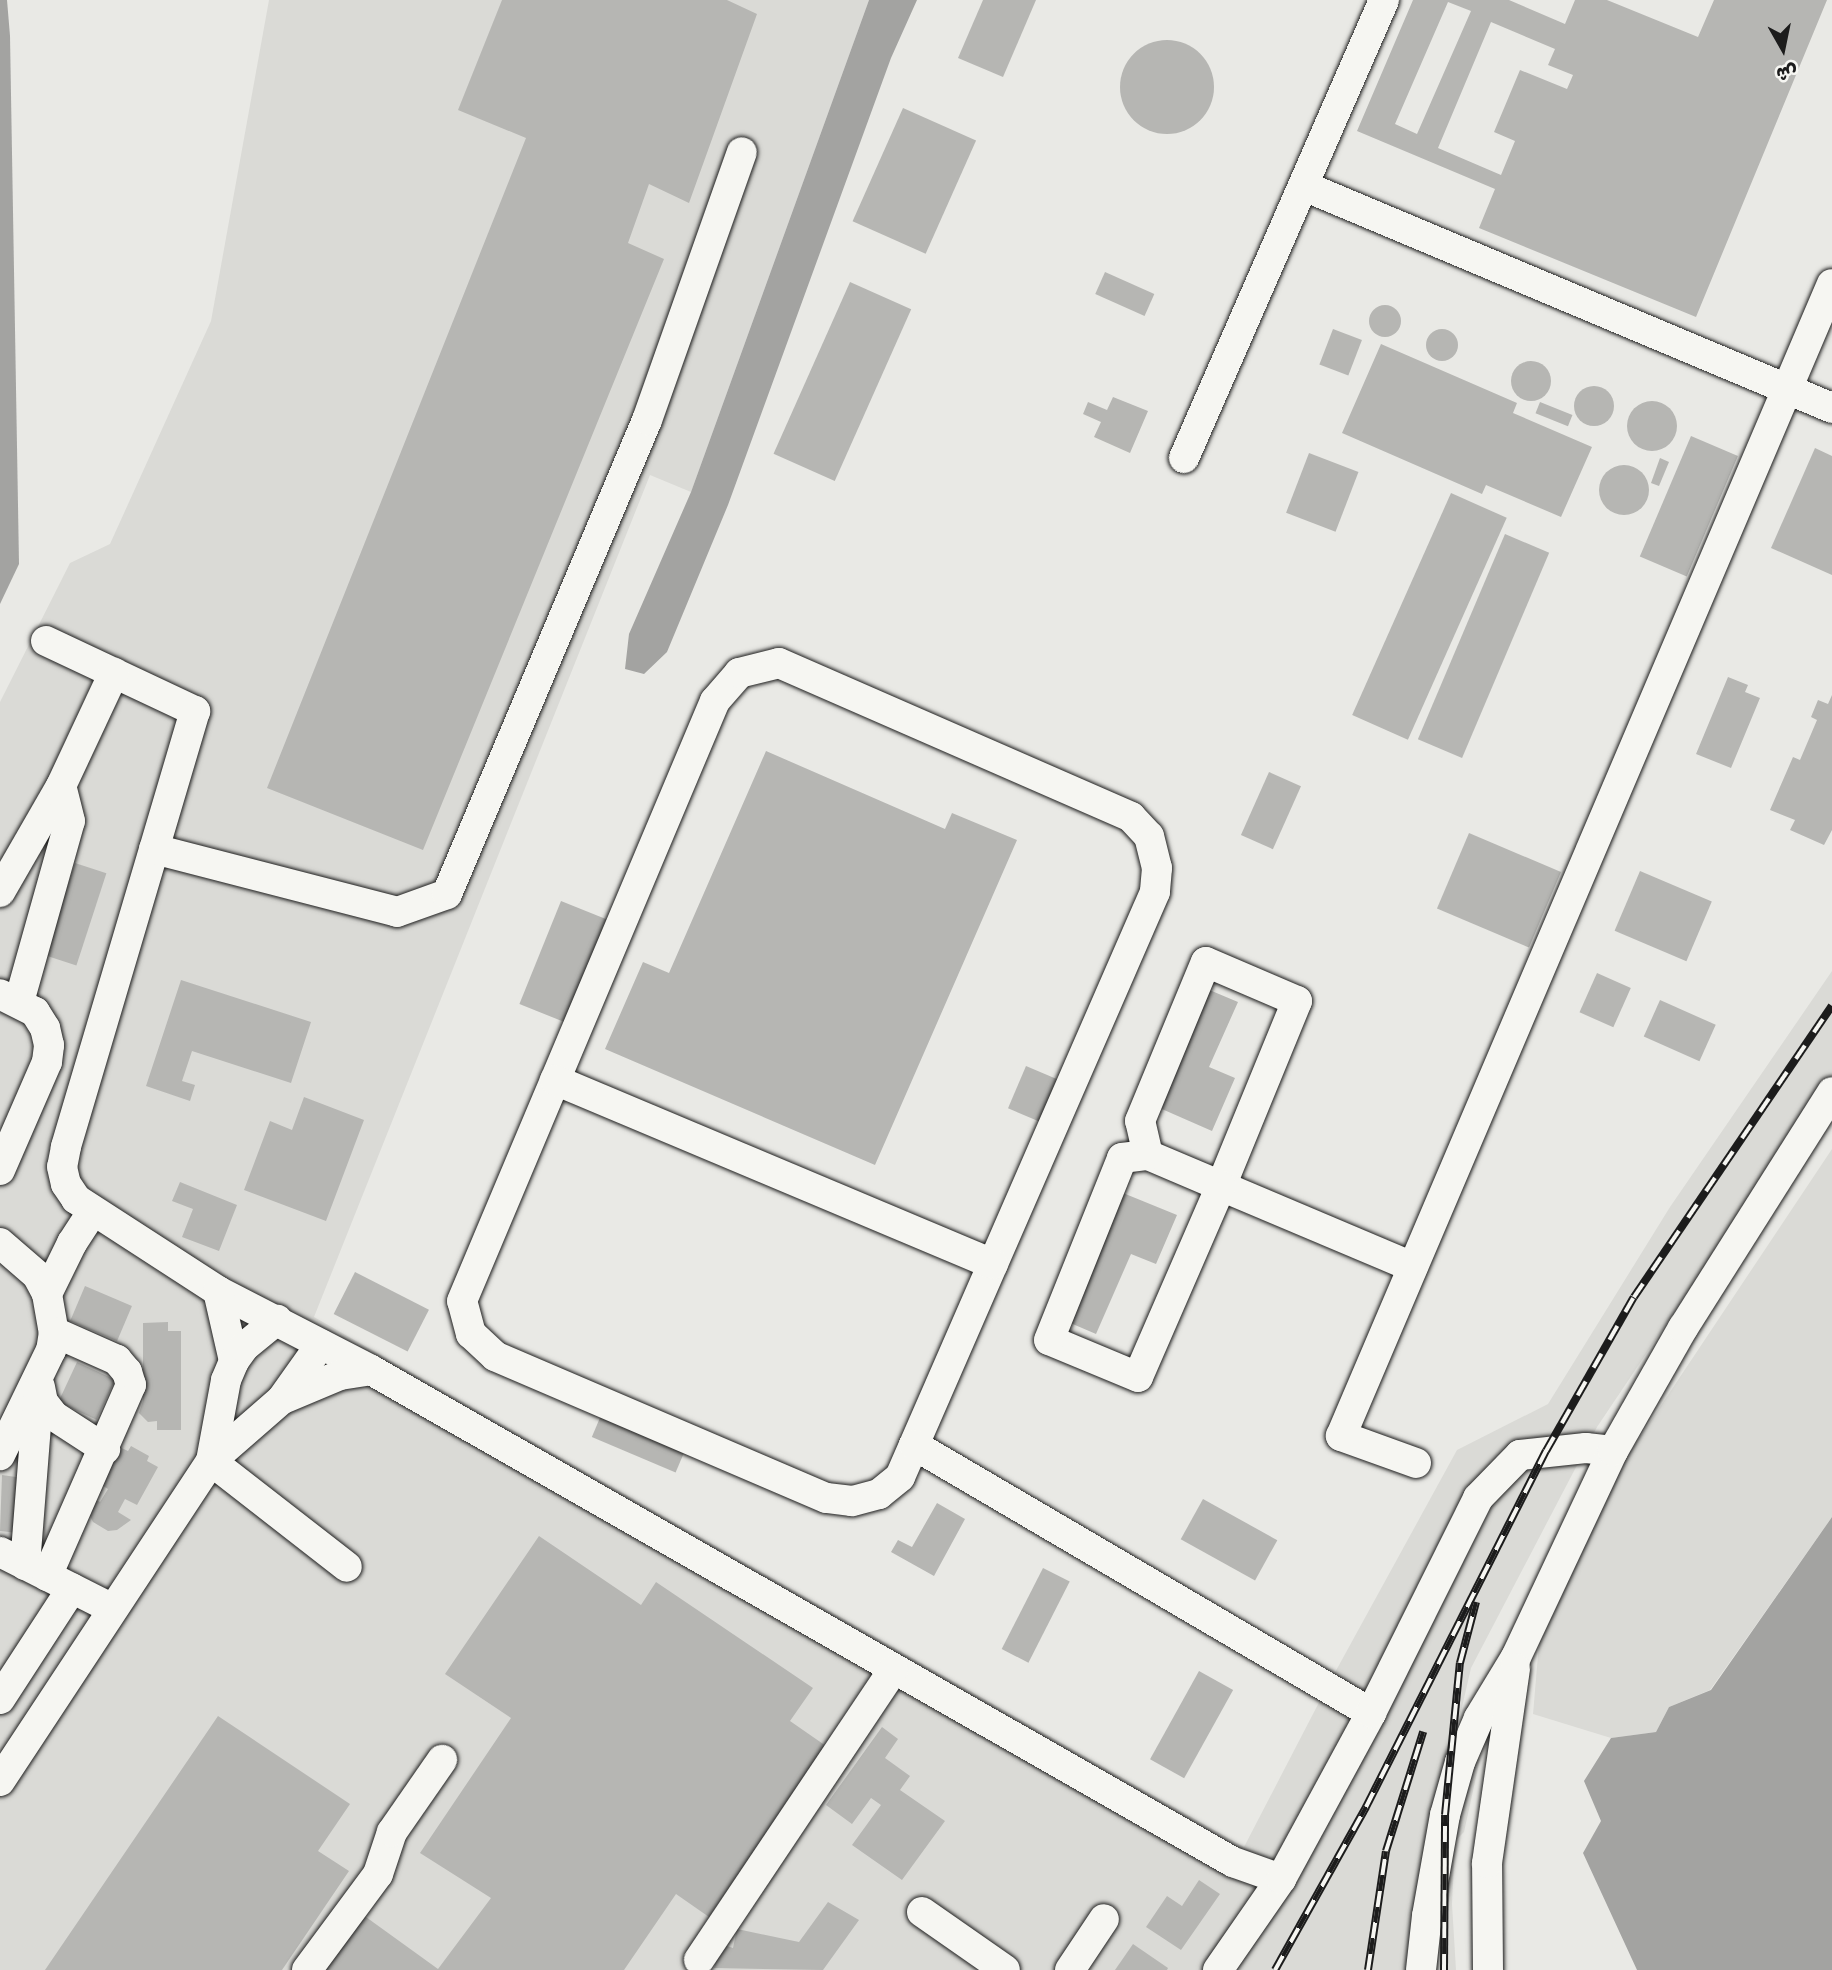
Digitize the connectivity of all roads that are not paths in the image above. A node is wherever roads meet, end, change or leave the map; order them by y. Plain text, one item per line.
1 (1384, 0) edge
2 (741, 152) dead end
3 (1304, 186) junction
4 (1832, 284) edge
5 (1787, 389) junction
6 (1832, 408) edge
7 (1184, 458) dead end
8 (46, 641) dead end
9 (114, 673) junction
10 (61, 786) junction
11 (154, 849) junction
12 (0, 892) edge
13 (9, 998) edge
14 (555, 1080) junction
15 (1832, 1092) edge
16 (1148, 1155) junction
17 (0, 1170) edge
18 (1221, 1186) junction
19 (92, 1212) junction
20 (0, 1244) edge
21 (993, 1264) junction
22 (1413, 1267) junction
23 (218, 1291) junction
24 (47, 1294) junction
25 (277, 1320) junction
26 (54, 1332) junction
27 (321, 1344) junction
28 (234, 1361) junction
29 (371, 1370) junction
30 (42, 1375) junction
31 (282, 1399) junction
32 (914, 1445) junction
33 (105, 1449) junction
34 (1613, 1451) junction
35 (0, 1455) edge
36 (211, 1461) junction
37 (1416, 1463) dead end
38 (346, 1567) dead end
39 (36, 1570) edge
40 (111, 1608) junction
41 (1516, 1657) junction
42 (893, 1670) junction
43 (0, 1699) edge
44 (1371, 1713) junction
45 (442, 1760) dead end
46 (0, 1781) edge
47 (1281, 1880) junction
48 (922, 1912) dead end
49 (1104, 1919) dead end
50 (699, 1960) dead end
51 (307, 1970) edge
52 (1005, 1970) edge
53 (1070, 1970) edge
54 (1218, 1970) edge
55 (1422, 1970) edge
56 (1488, 1970) edge

1 - 3 street
2 - 11 street
3 - 5 street
3 - 7 street
4 - 5 street
5 - 6 street
5 - 22 street
8 - 9 street
9 - 10 street
9 - 11 street
10 - 12 street
10 - 13 street
11 - 19 street
13 - 17 street
14 - 21 street
14 - 21 street
14 - 32 street
15 - 34 street
16 - 18 street
16 - 18 street
16 - 18 street
18 - 22 street
19 - 23 street
19 - 24 street
20 - 24 street
21 - 32 street
22 - 37 street
23 - 25 street
23 - 28 street
24 - 26 street
25 - 27 street
25 - 28 street
26 - 30 street
26 - 33 street
27 - 29 street
27 - 31 street
28 - 36 street
29 - 31 street
29 - 42 street
30 - 33 street
30 - 35 street
30 - 39 street
31 - 36 street
32 - 44 street
33 - 39 street
34 - 41 street
34 - 44 street
36 - 38 street
36 - 40 street
39 - 40 street
39 - 43 street
40 - 46 street
41 - 55 street
41 - 56 street
42 - 47 street
42 - 50 street
44 - 47 street
45 - 51 street
47 - 54 street
48 - 52 street
49 - 53 street

